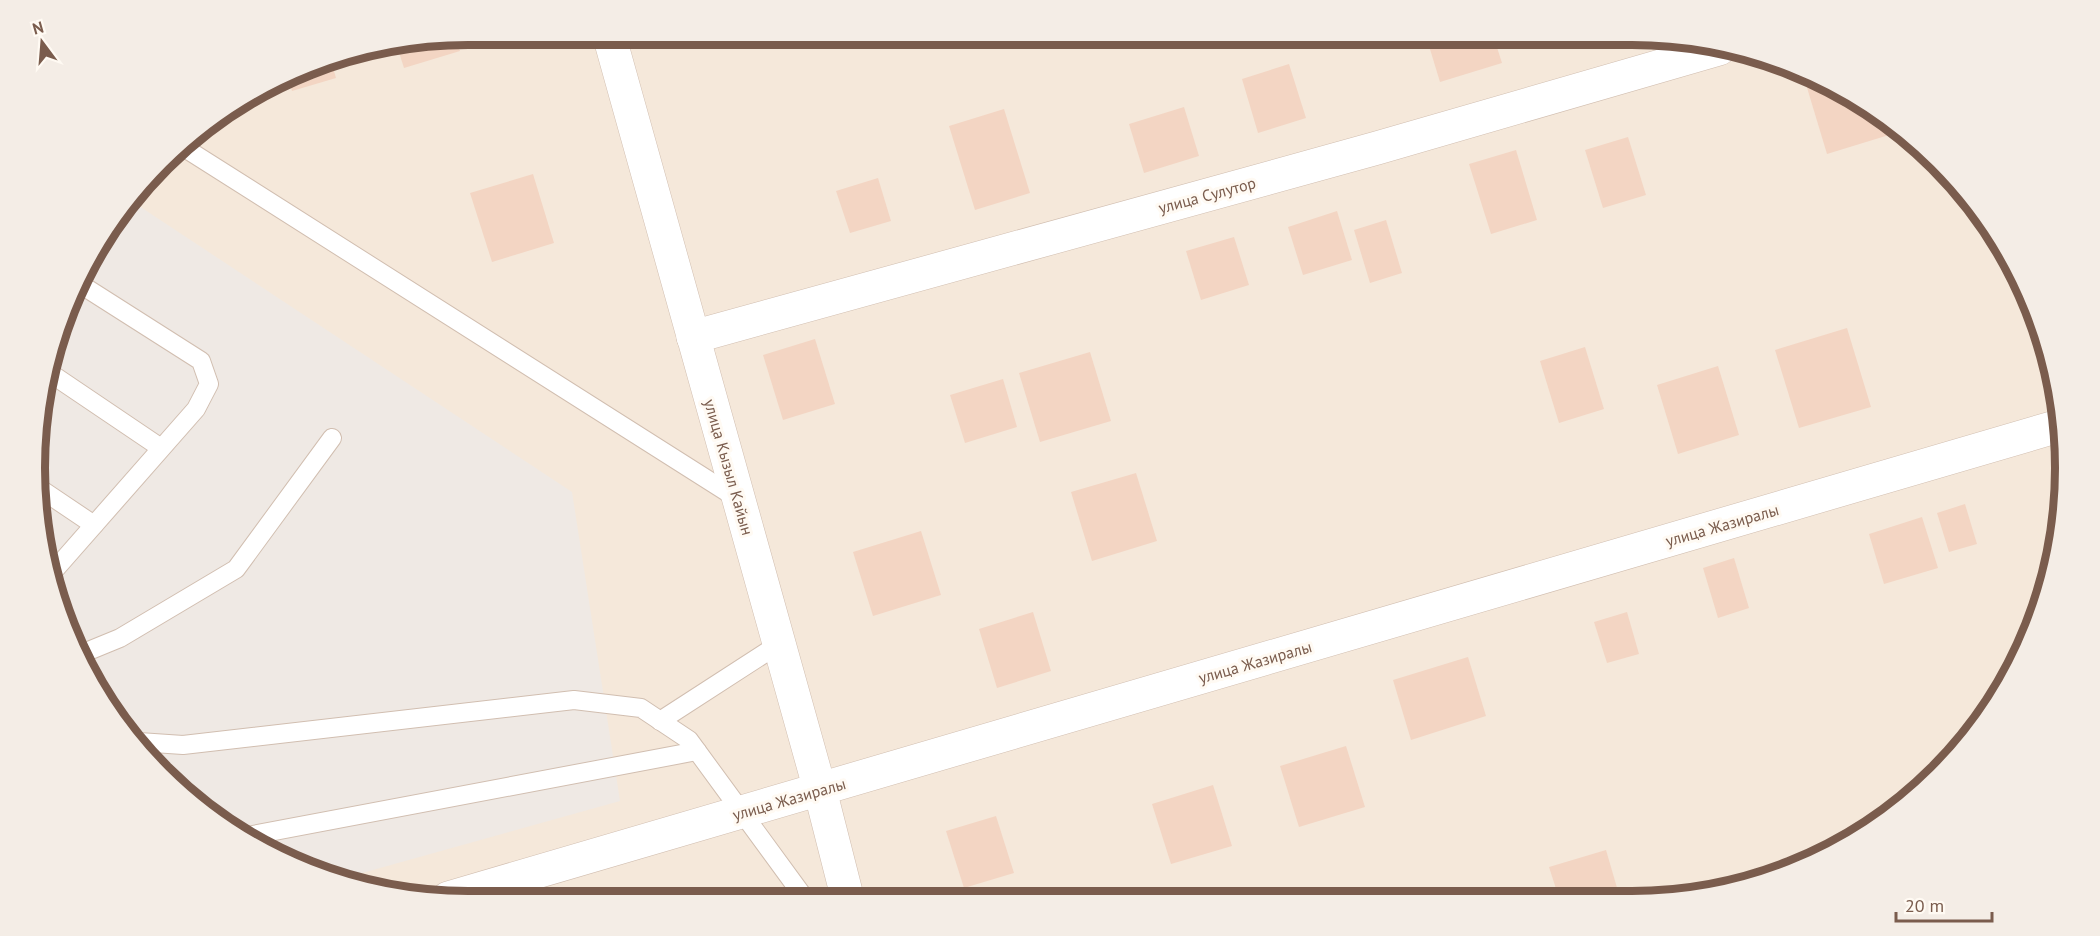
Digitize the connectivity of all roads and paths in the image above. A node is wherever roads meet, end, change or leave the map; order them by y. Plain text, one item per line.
1 (612, 45) edge
2 (1708, 52) edge
3 (189, 150) edge
4 (86, 288) edge
5 (693, 337) junction
6 (55, 376) edge
7 (2053, 428) edge
8 (332, 438) dead end
9 (161, 448) junction
10 (46, 493) edge
11 (738, 500) junction
12 (94, 525) junction
13 (57, 567) edge
14 (779, 644) junction
15 (87, 651) edge
16 (660, 721) junction
17 (146, 742) edge
18 (697, 751) junction
19 (819, 790) junction
20 (741, 813) junction
21 (256, 834) edge
22 (472, 891) edge
23 (799, 891) edge
24 (846, 891) edge

1 - 5 street, улица Кызыл Кайын
2 - 5 street, улица Сулутор
3 - 11 lane
4 - 9 lane
5 - 11 street, улица Кызыл Кайын
6 - 9 lane
7 - 19 street, улица Жазиралы
8 - 15 lane
9 - 12 lane
10 - 12 lane
11 - 14 street, улица Кызыл Кайын
12 - 13 lane
14 - 16 lane
14 - 19 street, улица Кызыл Кайын
16 - 17 lane
16 - 18 lane
18 - 20 lane
18 - 21 lane
19 - 20 street, улица Жазиралы
19 - 24 street, улица Кызыл Кайын
20 - 22 street, улица Жазиралы
20 - 23 lane

